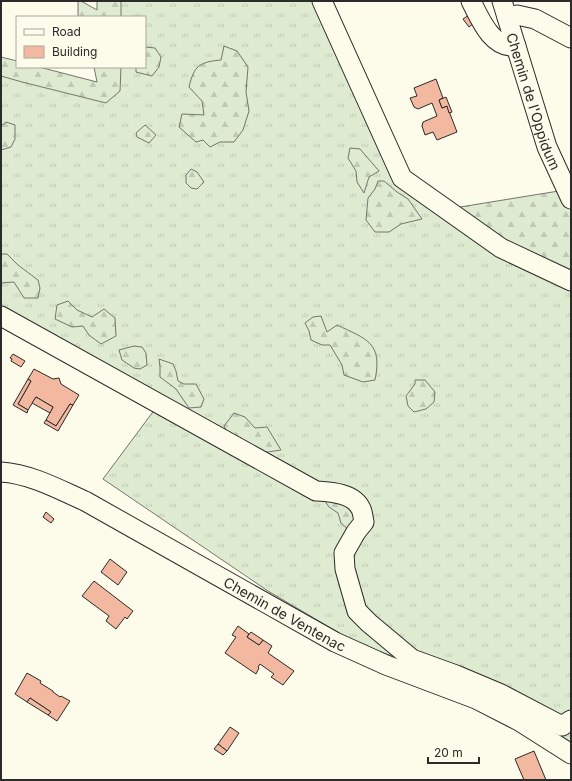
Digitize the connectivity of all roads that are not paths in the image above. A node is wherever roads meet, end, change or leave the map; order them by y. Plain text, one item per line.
1 (322, 1) edge
2 (471, 1) edge
3 (504, 9) edge
4 (571, 38) edge
5 (516, 46) junction
6 (571, 199) edge
7 (571, 281) edge
8 (1, 316) edge
9 (1, 472) edge
10 (571, 720) edge
11 (571, 754) edge

1 - 7 street
2 - 5 street
3 - 4 street
3 - 5 street, Chemin de l'Oppidum
5 - 6 street, Chemin de l'Oppidum
8 - 10 street
9 - 11 street, Chemin de Ventenac

